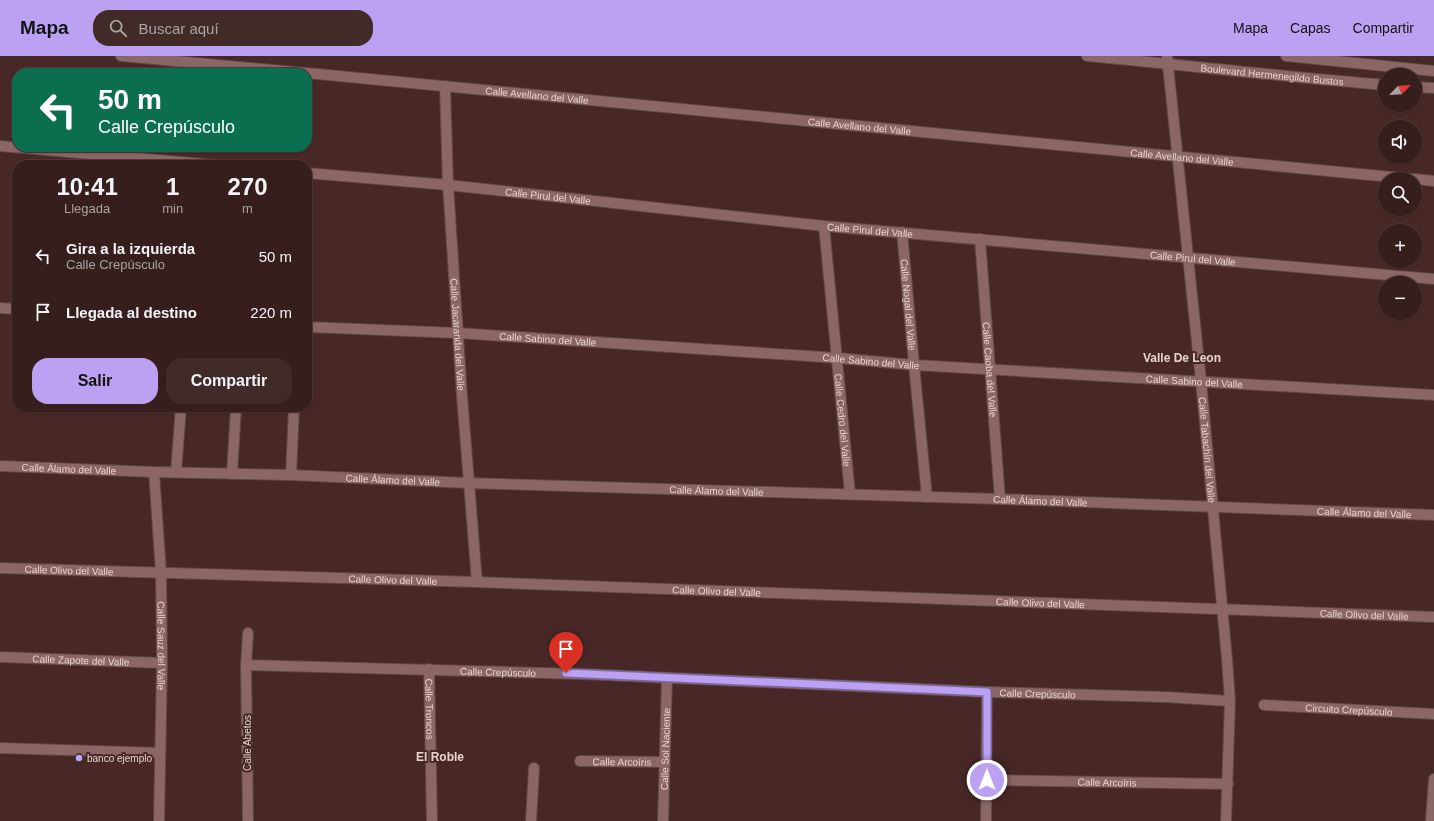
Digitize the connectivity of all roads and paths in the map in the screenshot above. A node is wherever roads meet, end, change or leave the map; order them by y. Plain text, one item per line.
1 (121, 56) edge
2 (1087, 56) edge
3 (1286, 56) edge
4 (1307, 57) edge
5 (1168, 60) edge
6 (252, 68) edge
7 (1434, 71) edge
8 (312, 74) edge
9 (1378, 84) edge
10 (445, 86) junction
11 (1422, 87) edge
12 (1434, 88) edge
13 (0, 146) edge
14 (12, 147) edge
15 (68, 152) edge
16 (1178, 156) junction
17 (158, 160) edge
18 (312, 173) edge
19 (1378, 176) edge
20 (1422, 180) edge
21 (1434, 181) edge
22 (448, 185) junction
23 (824, 226) junction
24 (902, 232) junction
25 (980, 239) junction
26 (1189, 258) junction
27 (1434, 279) edge
28 (0, 308) edge
29 (12, 309) edge
30 (312, 327) edge
31 (458, 333) junction
32 (838, 358) junction
33 (914, 365) junction
34 (990, 368) junction
35 (1201, 381) junction
36 (1434, 395) edge
37 (181, 412) edge
38 (236, 412) edge
39 (294, 412) edge
40 (0, 466) edge
41 (154, 472) junction
42 (176, 472) junction
43 (232, 474) junction
44 (291, 475) junction
45 (468, 483) junction
46 (850, 494) junction
47 (927, 497) junction
48 (1000, 499) junction
49 (1212, 507) junction
50 (1434, 515) edge
51 (0, 568) edge
52 (161, 573) junction
53 (477, 582) junction
54 (1222, 609) junction
55 (1434, 617) edge
56 (248, 633) dead end
57 (0, 657) edge
58 (162, 663) junction
59 (246, 665) junction
60 (429, 669) junction
61 (668, 678) junction
62 (987, 692) junction
63 (1230, 701) junction
64 (1264, 705) dead end
65 (1434, 714) edge
66 (0, 748) edge
67 (160, 753) junction
68 (580, 761) dead end
69 (664, 762) junction
70 (534, 768) dead end
71 (1434, 779) edge
72 (987, 780) junction
73 (1228, 784) junction
74 (159, 821) edge
75 (248, 821) edge
76 (432, 821) edge
77 (531, 821) edge
78 (663, 821) edge
79 (986, 821) edge
80 (1226, 821) edge
81 (1431, 821) edge

1 - 6 street, Calle Avellano del Valle
2 - 5 street, Boulevard Hermenegildo Bustos
3 - 4 street, Boulevard Hermenegildo Bustos
4 - 7 street, Boulevard Hermenegildo Bustos
5 - 9 street, Boulevard Hermenegildo Bustos
5 - 16 street, Calle Tabachín del Valle
8 - 10 street, Calle Avellano del Valle
10 - 16 street, Calle Avellano del Valle
10 - 22 street, Calle Jacaranda del Valle
11 - 12 street
13 - 14 street
15 - 17 street
16 - 19 street, Calle Avellano del Valle
16 - 26 street, Calle Tabachín del Valle
18 - 22 street, Calle Pirul del Valle
20 - 21 street
22 - 23 street, Calle Pirul del Valle
22 - 31 street, Calle Jacaranda del Valle
23 - 24 street, Calle Pirul del Valle
23 - 32 street, Calle Cedro del Valle
24 - 25 street, Calle Pirul del Valle
24 - 33 street, Calle Nogal del Valle
25 - 26 street, Calle Pirul del Valle
25 - 34 street, Calle Caoba del Valle
26 - 27 street, Calle Pirul del Valle
26 - 35 street, Calle Tabachín del Valle
28 - 29 street
30 - 31 street, Calle Sabino del Valle
31 - 32 street, Calle Sabino del Valle
31 - 45 street, Calle Jacaranda del Valle
32 - 33 street, Calle Sabino del Valle
32 - 46 street, Calle Cedro del Valle
33 - 34 street, Calle Sabino del Valle
33 - 47 street, Calle Nogal del Valle
34 - 35 street, Calle Sabino del Valle
34 - 48 street, Calle Caoba del Valle
35 - 36 street, Calle Sabino del Valle
35 - 49 street, Calle Tabachín del Valle
37 - 42 street
38 - 43 street
39 - 44 street
40 - 41 street, Calle Álamo del Valle
41 - 42 street, Calle Álamo del Valle
41 - 52 street, Calle Sauz del Valle
42 - 43 street, Calle Álamo del Valle
43 - 44 street, Calle Álamo del Valle
44 - 45 street, Calle Álamo del Valle
45 - 46 street, Calle Álamo del Valle
45 - 53 street, Calle Jacaranda del Valle
46 - 47 street, Calle Álamo del Valle
47 - 48 street, Calle Álamo del Valle
48 - 49 street, Calle Álamo del Valle
49 - 50 street, Calle Álamo del Valle
49 - 54 street, Calle Tabachín del Valle
51 - 52 street, Calle Olivo del Valle
52 - 53 street, Calle Olivo del Valle
52 - 58 street, Calle Sauz del Valle
53 - 54 street, Calle Olivo del Valle
54 - 55 street, Calle Olivo del Valle
54 - 63 street, Calle Tabachín del Valle
56 - 59 street, Calle Abetos
57 - 58 street, Calle Zapote del Valle
58 - 67 street, Calle Sauz del Valle
59 - 60 street, Calle Crepúsculo
59 - 75 street, Calle Abetos
60 - 61 street, Calle Crepúsculo
60 - 76 street, Calle Troncos
61 - 62 street, Calle Crepúsculo
61 - 69 street, Calle Sol Naciente
62 - 63 street, Calle Crepúsculo
62 - 72 street
63 - 73 street, Calle Tabachín del Valle
64 - 65 street, Circuito Crepúsculo
66 - 67 street
67 - 74 street, Calle Sauz del Valle
68 - 69 street, Calle Arcoíris
69 - 78 street, Calle Sol Naciente
70 - 77 street
71 - 81 street
72 - 73 street, Calle Arcoíris
72 - 79 street
73 - 80 street, Calle Tabachín del Valle

